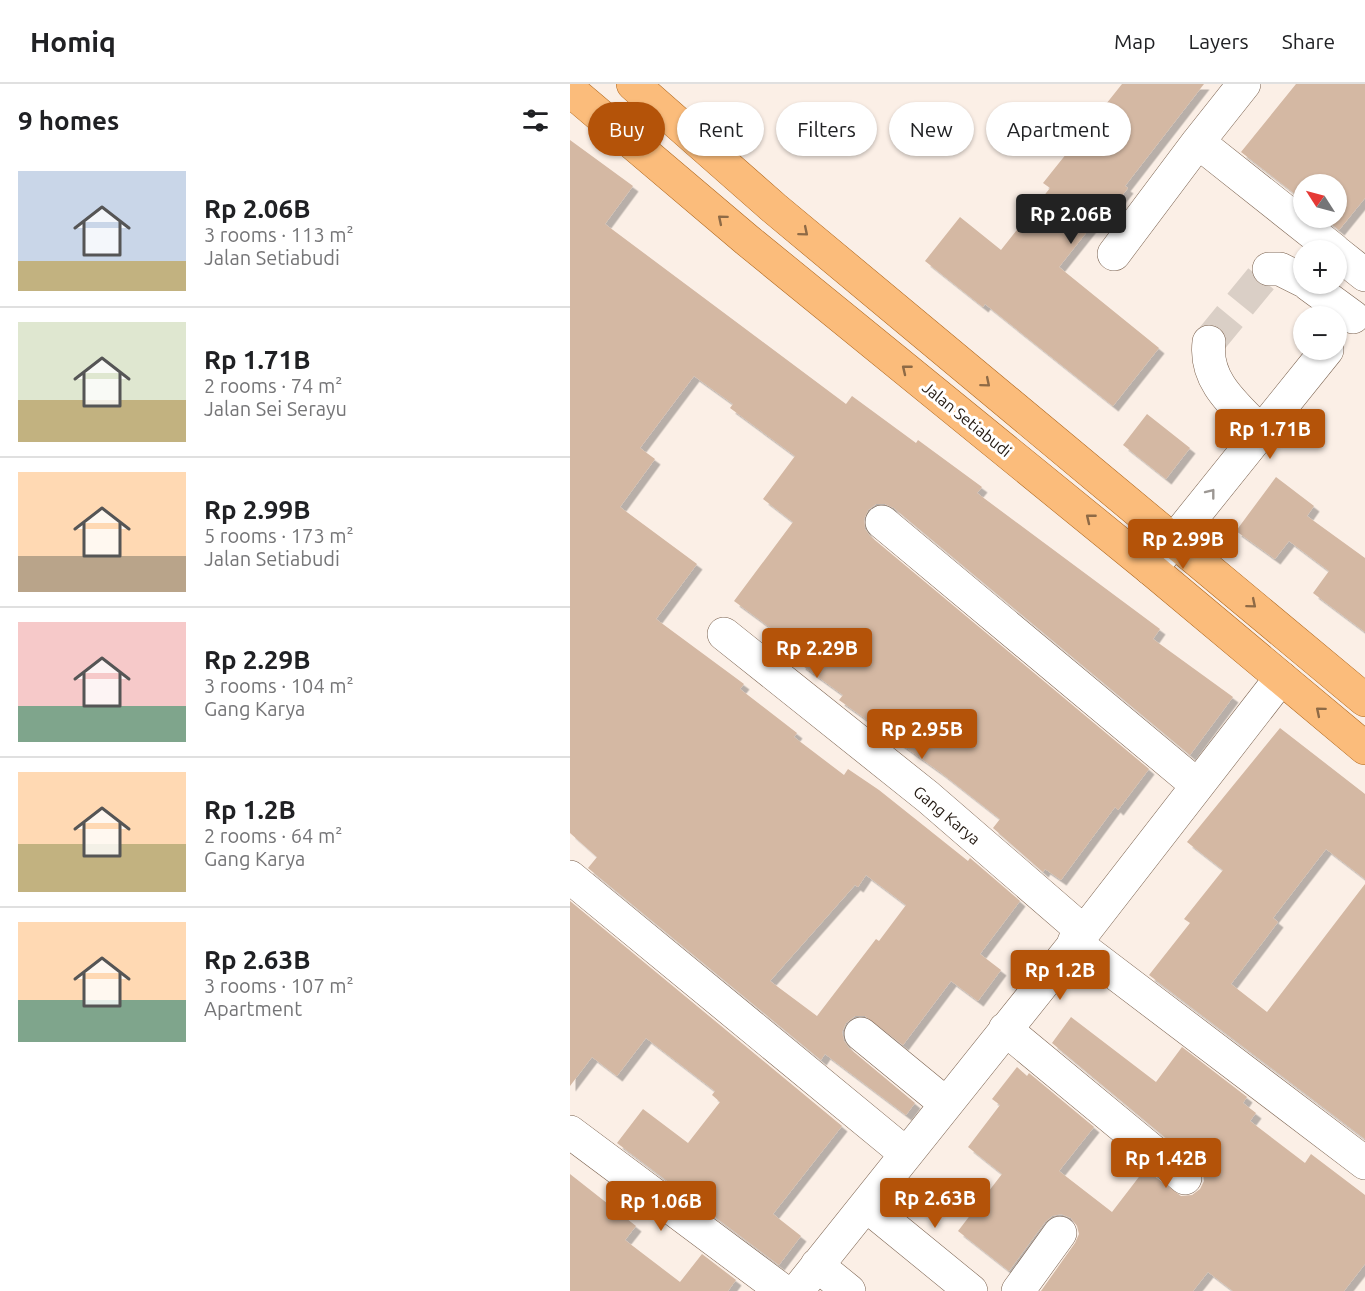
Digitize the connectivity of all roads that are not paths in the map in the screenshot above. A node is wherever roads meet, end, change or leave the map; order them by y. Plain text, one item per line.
1 (633, 84) edge
2 (1244, 84) edge
3 (571, 92) edge
4 (1198, 142) junction
5 (774, 208) junction
6 (747, 240) junction
7 (1321, 240) edge
8 (1114, 254) dead end
9 (1347, 261) edge
10 (1269, 269) dead end
11 (1293, 275) edge
12 (1365, 275) edge
13 (1321, 294) edge
14 (1352, 319) edge
15 (1209, 342) tunnel mouth
16 (1319, 360) edge
17 (1260, 431) junction
18 (882, 522) dead end
19 (1175, 539) junction
20 (1151, 569) junction
21 (724, 634) dead end
22 (1281, 678) junction
23 (1365, 700) edge
24 (1365, 748) edge
25 (1197, 785) junction
26 (570, 877) edge
27 (1079, 937) junction
28 (1005, 1029) junction
29 (861, 1034) dead end
30 (945, 1103) junction
31 (570, 1132) edge
32 (905, 1153) junction
33 (1365, 1163) edge
34 (1185, 1178) dead end
35 (867, 1206) junction
36 (1060, 1233) dead end
37 (817, 1265) junction
38 (783, 1291) edge
39 (797, 1291) edge
40 (849, 1291) edge
41 (971, 1291) edge
42 (1018, 1291) edge

1 - 5 main road
2 - 4 street
6 -> 3 main road, Jalan Setiabudi
4 - 7 street
4 - 8 street
5 - 6 main road
5 -> 19 main road
20 -> 6 main road, Jalan Setiabudi
9 - 12 street
10 - 11 street
13 - 14 street
15 - 17 street
16 - 17 street
19 -> 17 street
18 - 25 street
19 - 20 street
19 -> 23 main road
20 - 22 main road, Jalan Setiabudi
21 - 27 street, Gang Karya
24 -> 22 main road, Jalan Setiabudi
22 - 25 street
25 - 27 street
26 - 32 street
27 - 28 street
27 - 33 street, Gang Karya
28 - 30 street
28 - 34 street
29 - 30 street
30 - 32 street
31 - 38 street
32 - 35 street
35 - 37 street
35 - 41 street
36 - 42 street
37 - 39 street
37 - 40 street

